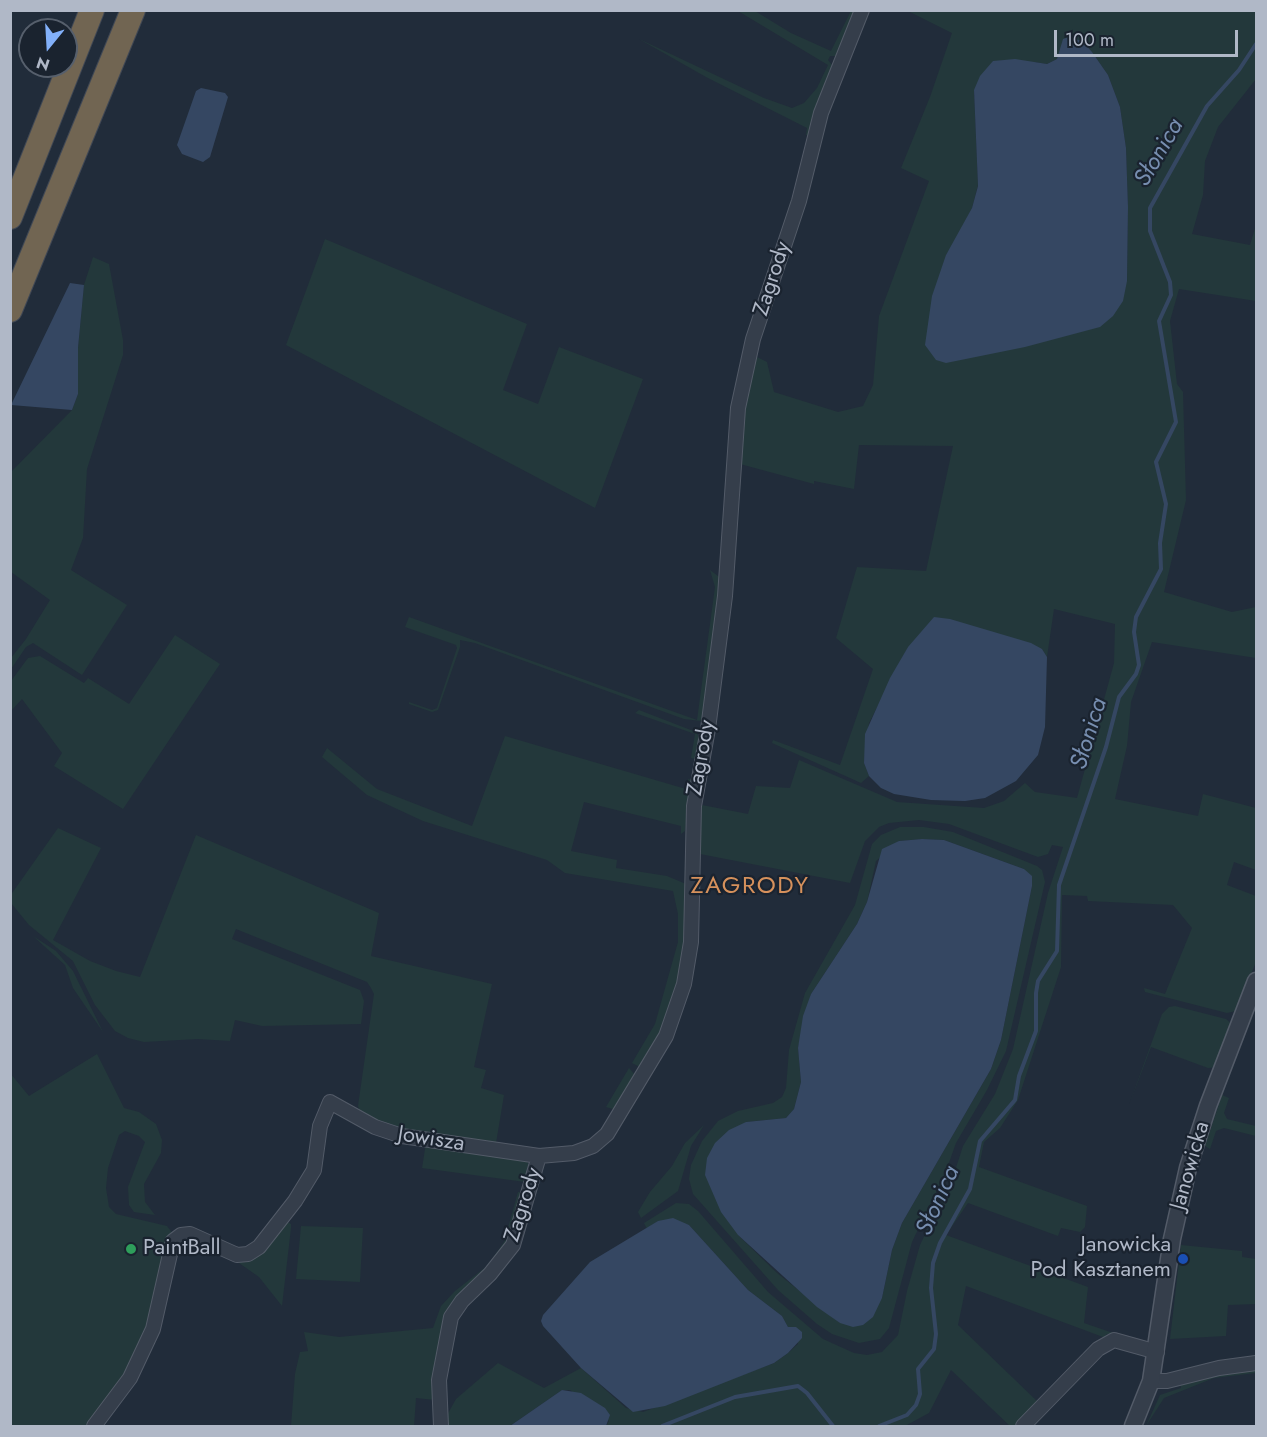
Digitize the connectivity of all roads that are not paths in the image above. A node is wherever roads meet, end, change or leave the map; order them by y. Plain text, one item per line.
1 (92, 10) edge
2 (133, 10) edge
3 (862, 10) edge
4 (10, 217) edge
5 (10, 310) edge
6 (1257, 981) edge
7 (538, 1156) junction
8 (1156, 1352) junction
9 (1257, 1363) edge
10 (1151, 1381) junction
11 (94, 1426) edge
12 (441, 1426) edge
13 (1023, 1426) edge
14 (1133, 1426) edge

1 - 4 highway
2 - 5 highway
3 - 7 street, Zagrody
6 - 8 street, Janowicka
7 - 11 street, Jowisza
7 - 12 street, Zagrody
8 - 10 street, Janowicka
8 - 13 street
9 - 10 street
10 - 14 street, Janowicka

